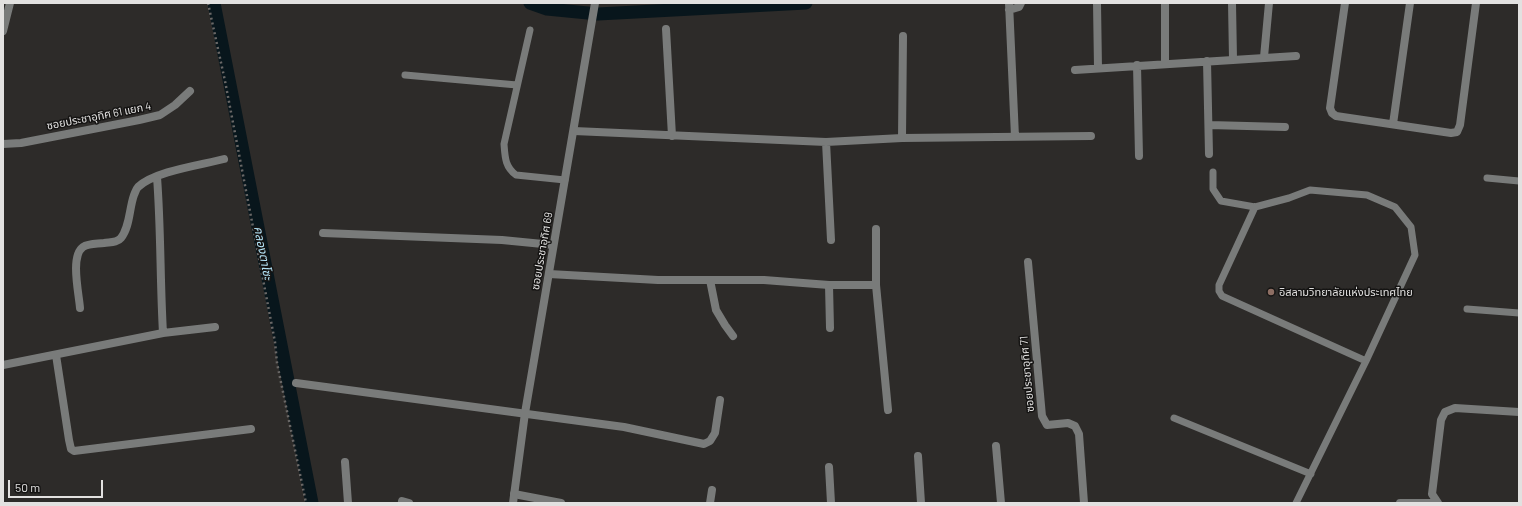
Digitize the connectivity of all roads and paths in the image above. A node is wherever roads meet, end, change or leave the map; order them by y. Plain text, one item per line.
1 (10, 3) edge
2 (208, 3) edge
3 (595, 3) edge
4 (1021, 3) edge
5 (1097, 3) edge
6 (1165, 3) edge
7 (1232, 3) edge
8 (1269, 3) edge
9 (1345, 3) edge
10 (1410, 3) edge
11 (1476, 3) edge
12 (1009, 7) edge
13 (666, 29) dead end
14 (530, 30) dead end
15 (3, 31) edge
16 (903, 36) dead end
17 (1296, 56) dead end
18 (1264, 57) junction
19 (1233, 59) junction
20 (1207, 61) junction
21 (1165, 64) junction
22 (1137, 66) junction
23 (1098, 68) junction
24 (1074, 70) dead end
25 (405, 75) dead end
26 (517, 85) junction
27 (190, 91) dead end
28 (1393, 124) junction
29 (1209, 125) junction
30 (1285, 127) dead end
31 (574, 131) junction
32 (672, 136) junction
33 (1091, 136) dead end
34 (1015, 137) junction
35 (902, 138) junction
36 (826, 142) junction
37 (3, 144) edge
38 (1209, 154) dead end
39 (1139, 156) dead end
40 (224, 159) dead end
41 (1213, 172) dead end
42 (157, 177) junction
43 (1487, 178) dead end
44 (565, 180) junction
45 (1519, 181) edge
46 (1255, 206) junction
47 (876, 230) dead end
48 (323, 233) dead end
49 (831, 240) dead end
50 (554, 245) junction
51 (1028, 262) dead end
52 (549, 274) junction
53 (710, 280) junction
54 (829, 285) junction
55 (876, 285) junction
56 (80, 308) dead end
57 (1467, 309) dead end
58 (1519, 313) edge
59 (215, 327) dead end
60 (830, 328) dead end
61 (163, 333) junction
62 (733, 336) dead end
63 (56, 355) junction
64 (1366, 361) junction
65 (3, 365) edge
66 (296, 383) dead end
67 (720, 400) dead end
68 (888, 410) dead end
69 (525, 412) junction
70 (1519, 412) edge
71 (1174, 418) dead end
72 (251, 429) dead end
73 (996, 446) dead end
74 (918, 456) dead end
75 (345, 462) dead end
76 (829, 467) dead end
77 (1311, 474) junction
78 (712, 490) dead end
79 (514, 494) junction
80 (1400, 502) edge
81 (306, 503) edge
82 (348, 503) edge
83 (513, 503) edge
84 (561, 503) edge
85 (710, 503) edge
86 (831, 503) edge
87 (921, 503) edge
88 (1001, 503) edge
89 (1084, 503) edge
90 (1296, 503) edge
91 (1435, 503) edge
92 (1438, 503) edge

1 - 15 street
2 - 81 path
3 - 31 street, ซอยประชาอุทิศ 69
4 - 12 street
5 - 23 street
6 - 21 street
7 - 19 street
8 - 18 street
9 - 28 street
10 - 28 street
11 - 28 street
12 - 34 street
13 - 32 street
14 - 26 lane
16 - 35 street
17 - 18 street
18 - 19 street
19 - 20 street
20 - 21 street
20 - 29 street
21 - 22 street
22 - 23 street
22 - 39 street
23 - 24 street
25 - 26 lane
26 - 44 lane
27 - 37 street, ซอยประชาอุทิศ 61 แยก 4
29 - 30 street
29 - 38 street
31 - 32 street
31 - 44 street, ซอยประชาอุทิศ 69
32 - 36 street
33 - 34 street
34 - 35 street
35 - 36 street
36 - 49 street
40 - 42 street
41 - 46 lane
42 - 56 street
42 - 61 street
43 - 45 lane
44 - 50 street, ซอยประชาอุทิศ 69
46 - 64 lane
46 - 64 lane
47 - 55 street
48 - 50 street
50 - 52 street, ซอยประชาอุทิศ 69
51 - 89 street, ซอยประชาอุทิศ 71
52 - 53 street
52 - 69 street, ซอยประชาอุทิศ 69
53 - 54 street
53 - 62 street
54 - 55 street
54 - 60 street
55 - 68 street
57 - 58 lane
59 - 61 street
61 - 63 street
63 - 65 street
63 - 72 street
64 - 77 lane
66 - 69 street
67 - 69 street
69 - 79 street, ซอยประชาอุทิศ 69
70 - 92 street
71 - 77 lane
73 - 88 street
74 - 87 street
75 - 82 street
76 - 86 street
77 - 90 lane
78 - 85 street
79 - 83 street, ซอยประชาอุทิศ 69
79 - 84 street
80 - 91 street

